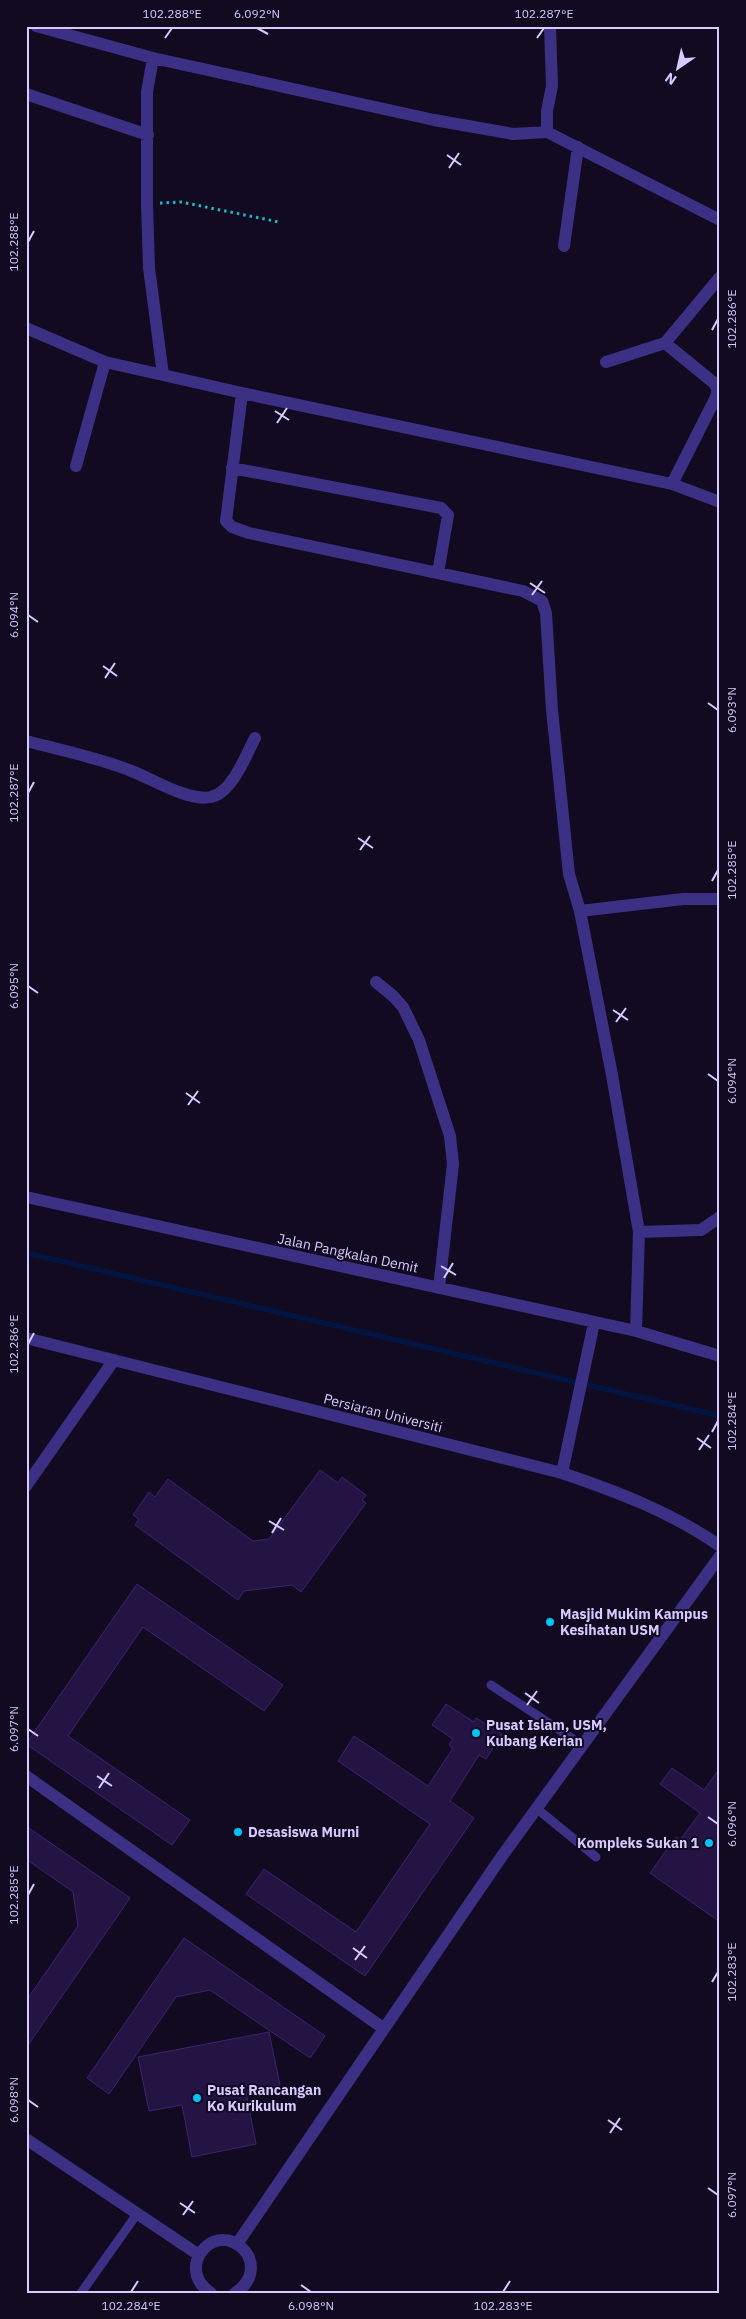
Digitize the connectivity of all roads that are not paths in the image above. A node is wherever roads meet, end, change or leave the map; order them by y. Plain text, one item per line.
1 (36, 26) edge
2 (550, 26) edge
3 (153, 58) junction
4 (26, 94) edge
5 (547, 132) junction
6 (148, 135) junction
7 (578, 147) junction
8 (720, 220) edge
9 (564, 246) dead end
10 (720, 277) edge
11 (26, 328) edge
12 (665, 343) junction
13 (105, 362) junction
14 (606, 362) dead end
15 (163, 375) junction
16 (242, 393) junction
17 (76, 466) dead end
18 (232, 468) junction
19 (672, 484) junction
20 (720, 502) edge
21 (438, 573) junction
22 (255, 738) dead end
23 (26, 741) edge
24 (720, 899) edge
25 (580, 911) junction
26 (376, 982) dead end
27 (26, 1197) edge
28 (720, 1217) edge
29 (639, 1232) junction
30 (439, 1288) junction
31 (594, 1323) junction
32 (636, 1331) junction
33 (26, 1338) edge
34 (720, 1356) edge
35 (114, 1360) junction
36 (562, 1473) junction
37 (26, 1486) edge
38 (720, 1546) edge
39 (720, 1556) edge
40 (491, 1685) dead end
41 (582, 1745) junction
42 (26, 1776) edge
43 (536, 1808) junction
44 (596, 1857) dead end
45 (383, 2028) junction
46 (26, 2139) edge
47 (137, 2214) junction
48 (237, 2244) junction
49 (199, 2255) junction
50 (240, 2289) edge
51 (81, 2293) edge
52 (211, 2293) edge
53 (256, 2293) edge

1 - 3 street
2 - 5 street
3 - 5 street
3 - 6 street
4 - 6 street
5 - 7 street
6 - 15 street
7 - 8 street
7 - 9 street
10 - 12 street
11 - 13 street
12 - 14 street
12 - 19 street
13 - 15 street
13 - 17 street
15 - 16 street
16 - 18 street
16 - 19 street
18 - 21 street
18 - 21 street
19 - 20 street
21 - 25 street
22 - 23 street
24 - 25 street
25 - 29 street
26 - 30 street
27 - 30 street, Jalan Pangkalan Demit
28 - 29 street
29 - 32 street
30 - 31 street, Jalan Pangkalan Demit
31 - 32 street, Jalan Pangkalan Demit
31 - 36 street
32 - 34 street, Jalan Pangkalan Demit
33 - 35 street, Persiaran Universiti
35 - 36 street, Persiaran Universiti
35 - 37 street
36 - 38 street, Persiaran Universiti
39 - 41 street
40 - 41 lane
41 - 43 street
42 - 45 street
43 - 44 lane
43 - 45 street
45 - 48 street
46 - 47 street
47 - 49 street
47 - 51 lane
48 - 49 street
48 - 50 street
49 - 52 street
50 - 53 street

